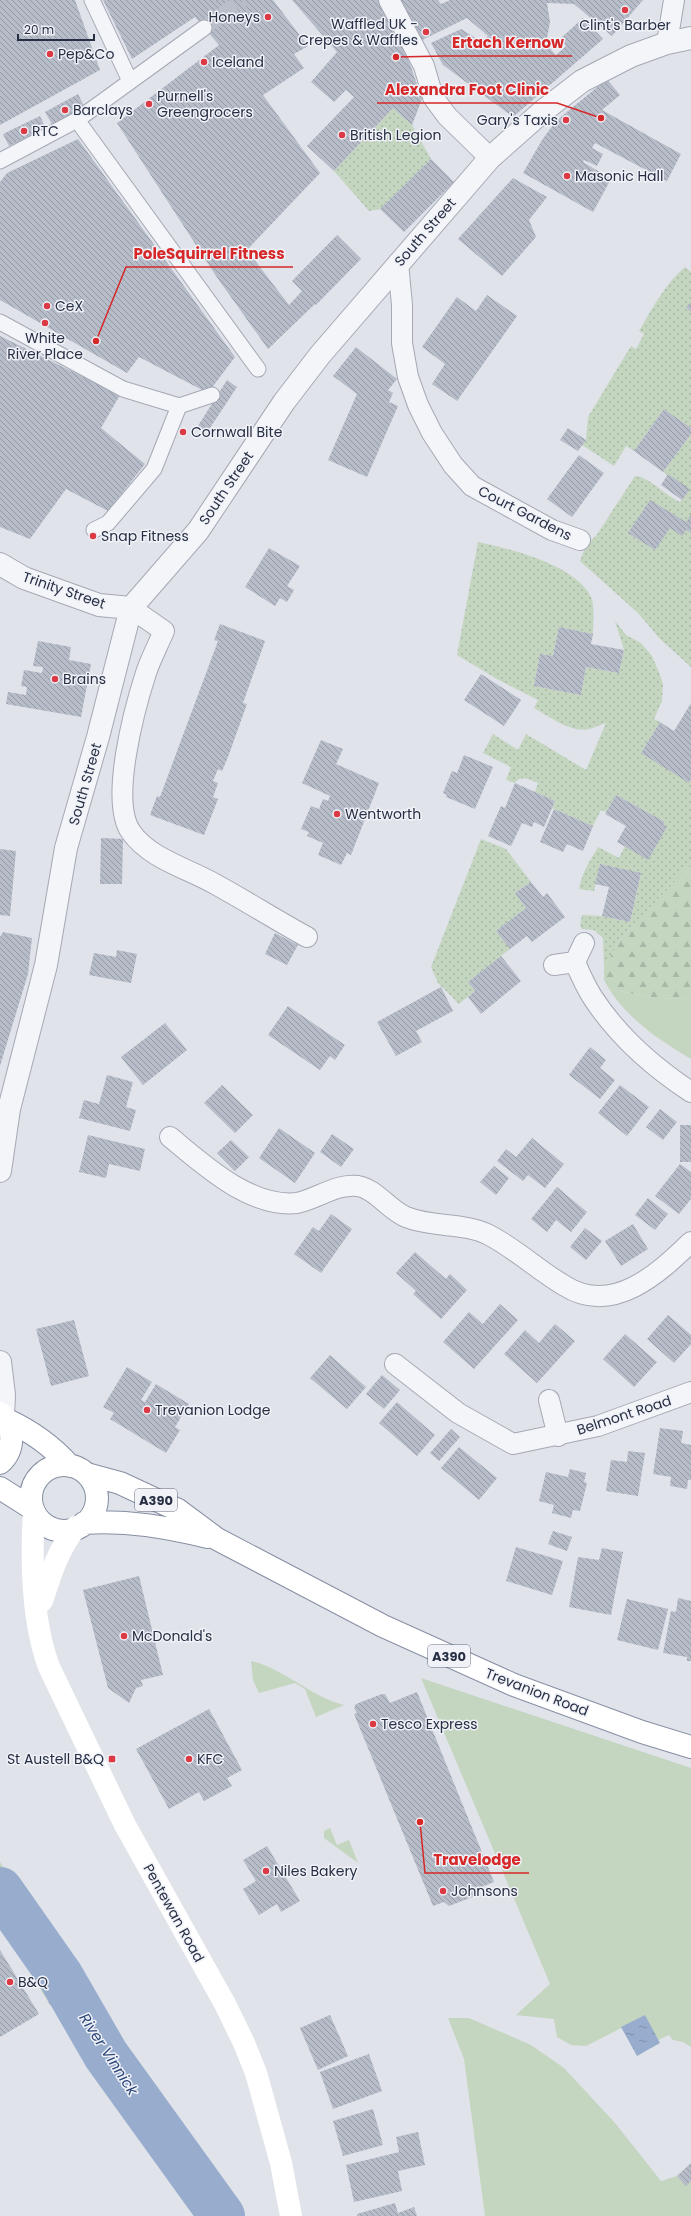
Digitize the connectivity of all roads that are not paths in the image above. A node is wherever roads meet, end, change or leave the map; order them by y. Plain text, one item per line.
1 (92, 0) edge
2 (389, 0) edge
3 (674, 0) edge
4 (204, 28) tunnel mouth
5 (691, 38) edge
6 (667, 43) junction
7 (130, 81) junction
8 (77, 120) junction
9 (490, 158) junction
10 (0, 161) edge
11 (398, 263) junction
12 (0, 322) edge
13 (258, 369) dead end
14 (209, 399) dead end
15 (178, 406) junction
16 (94, 530) dead end
17 (580, 540) dead end
18 (0, 564) edge
19 (131, 608) junction
20 (307, 937) dead end
21 (584, 943) dead end
22 (575, 962) junction
23 (554, 965) dead end
24 (691, 1092) edge
25 (170, 1137) dead end
26 (0, 1172) edge
27 (691, 1242) edge
28 (0, 1362) edge
29 (394, 1364) dead end
30 (691, 1392) edge
31 (549, 1400) dead end
32 (3, 1416) edge
33 (558, 1436) junction
34 (0, 1463) edge
35 (78, 1470) junction
36 (0, 1488) edge
37 (34, 1510) junction
38 (80, 1525) junction
39 (217, 1539) junction
40 (36, 1619) junction
41 (691, 1747) edge
42 (291, 2216) edge

1 - 7 street
2 - 9 street
3 - 6 street
4 - 7 street
5 - 6 street, South Street
6 - 9 street, South Street
7 - 8 street
8 - 10 street
8 - 13 street
9 - 11 street, South Street
11 - 17 street, Court Gardens
11 - 19 street, South Street
12 - 15 street
14 - 15 street
15 - 16 street
18 - 19 street, Trinity Street
19 - 20 street
19 - 26 street, South Street
21 - 22 street
22 - 23 street
22 - 24 street
25 - 27 street
28 - 32 street
29 - 33 street, Belmont Road
30 - 33 street, Belmont Road
31 - 33 street, Belmont Road
32 - 34 main road
32 - 35 main road
35 - 37 main road
35 - 38 main road
35 - 39 main road, A390
36 - 37 main road
37 - 38 main road
37 - 40 main road, Pentewan Road
38 - 39 main road, A390
38 - 40 main road, Pentewan Road
39 - 41 main road, Trevanion Road / A390
40 - 42 main road, Pentewan Road

